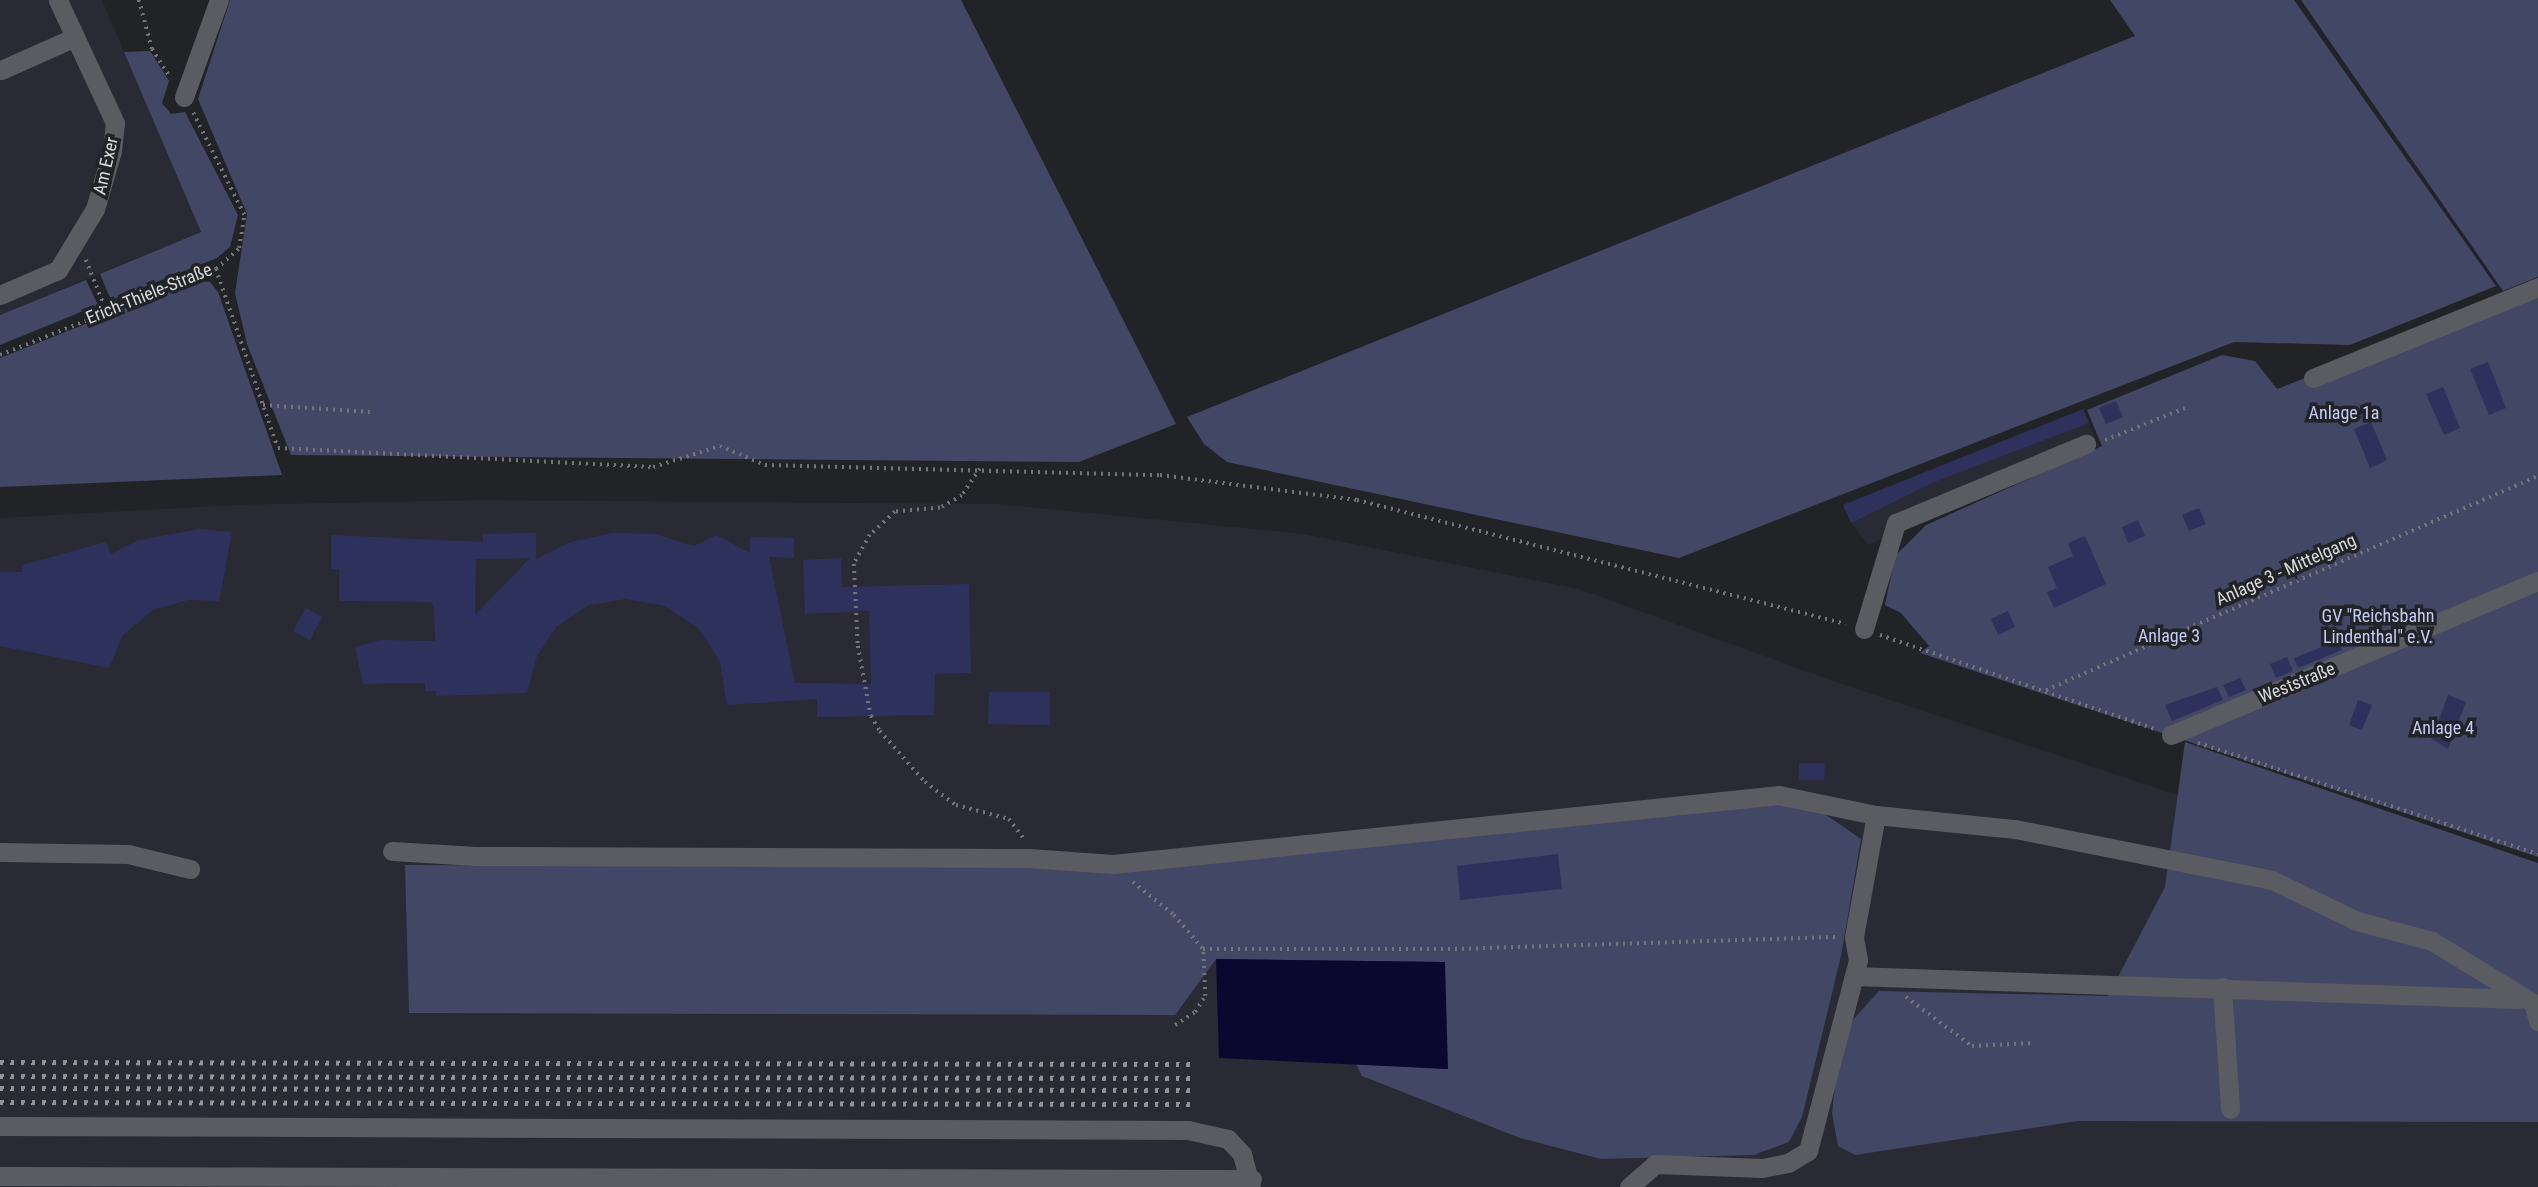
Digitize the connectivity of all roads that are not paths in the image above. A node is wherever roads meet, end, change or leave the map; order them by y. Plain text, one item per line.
1 (58, 0) edge
2 (219, 0) edge
3 (75, 37) junction
4 (1, 70) edge
5 (184, 97) road end
6 (2538, 287) edge
7 (0, 295) edge
8 (2312, 378) dead end
9 (2086, 444) road end
10 (2538, 581) edge
11 (1864, 629) road end
12 (2171, 735) dead end
13 (1876, 815) junction
14 (392, 851) dead end
15 (0, 852) edge
16 (190, 869) dead end
17 (1854, 976) junction
18 (2222, 987) junction
19 (2536, 1009) edge
20 (2230, 1109) dead end
21 (0, 1126) edge
22 (0, 1176) edge
23 (1252, 1183) edge
24 (1629, 1187) edge

1 - 3 street, Am Exer
2 - 5 street
3 - 4 street
3 - 7 street, Am Exer
6 - 8 street
9 - 11 street
10 - 12 street, Weststraße
13 - 14 street
13 - 17 street
13 - 19 street
15 - 16 street
17 - 18 street
17 - 24 street
18 - 19 street
18 - 20 street
21 - 23 street
22 - 23 street

